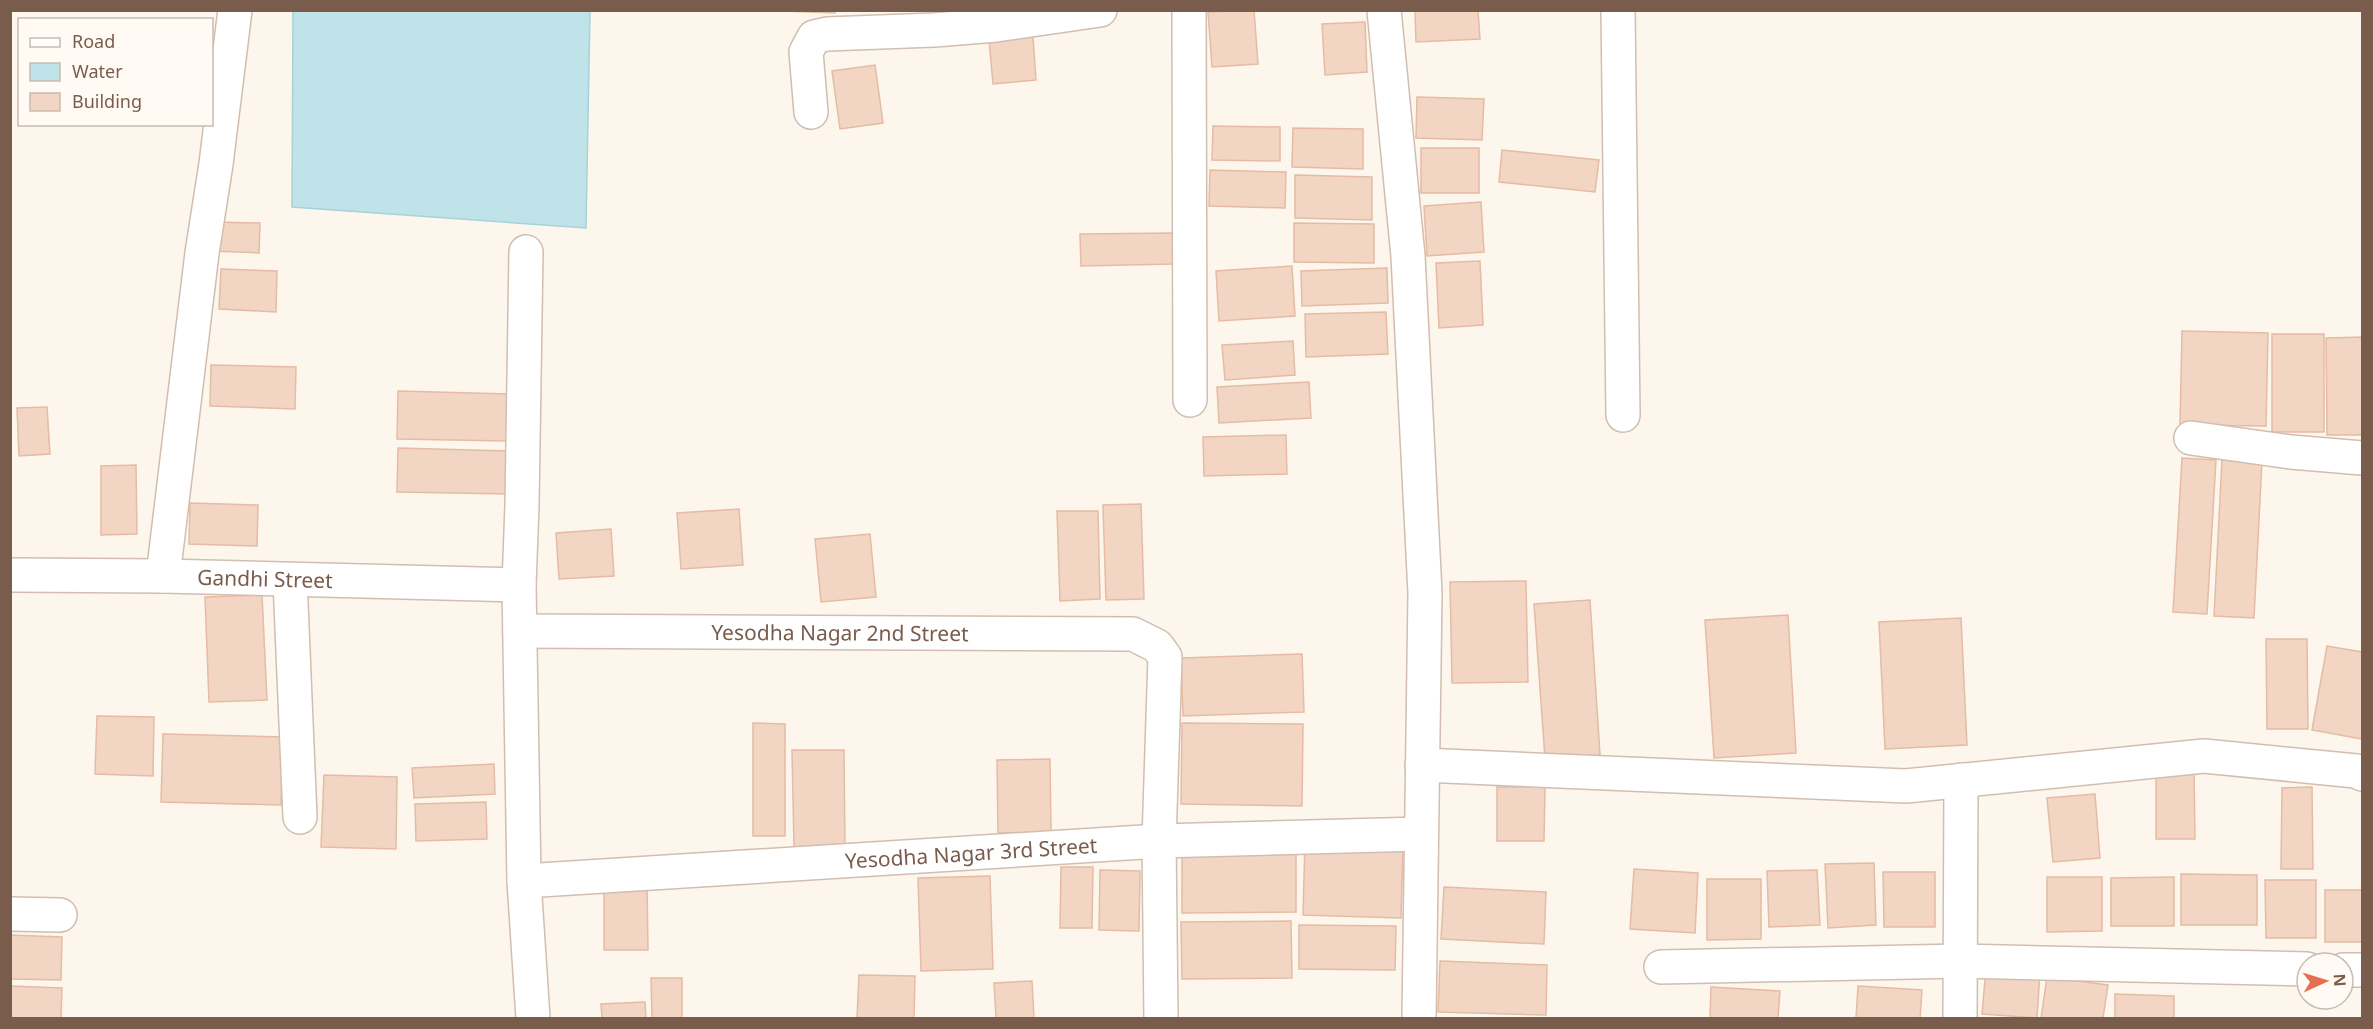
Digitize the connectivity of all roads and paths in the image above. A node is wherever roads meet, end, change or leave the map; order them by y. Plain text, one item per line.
1 (235, 10) edge
2 (1100, 10) edge
3 (1190, 10) edge
4 (1384, 10) edge
5 (1618, 10) edge
6 (811, 112) dead end
7 (526, 252) dead end
8 (1190, 400) dead end
9 (1623, 415) dead end
10 (2191, 438) dead end
11 (2362, 458) edge
12 (10, 575) edge
13 (163, 576) junction
14 (290, 580) junction
15 (519, 585) junction
16 (520, 631) junction
17 (1422, 765) junction
18 (2362, 774) edge
19 (1961, 780) junction
20 (300, 817) dead end
21 (1421, 834) junction
22 (1159, 841) junction
23 (524, 881) junction
24 (10, 914) edge
25 (60, 915) dead end
26 (1961, 961) junction
27 (1661, 967) dead end
28 (2295, 969) edge
29 (533, 1018) edge
30 (1161, 1018) edge
31 (1419, 1018) edge
32 (1960, 1018) edge

1 - 13 street
2 - 6 street
3 - 8 street
4 - 17 street
5 - 9 street
7 - 15 street
10 - 11 street
12 - 13 street, Gandhi Street
13 - 14 street, Gandhi Street
14 - 15 street, Gandhi Street
14 - 20 street
15 - 16 street
16 - 22 street, Yesodha Nagar 2nd Street
16 - 23 street
17 - 19 street
17 - 21 street
18 - 19 street
19 - 26 street
21 - 22 street, Yesodha Nagar 3rd Street
21 - 31 street
22 - 23 street, Yesodha Nagar 3rd Street
22 - 30 street
23 - 29 street
24 - 25 street
26 - 27 street
26 - 28 street
26 - 32 street

